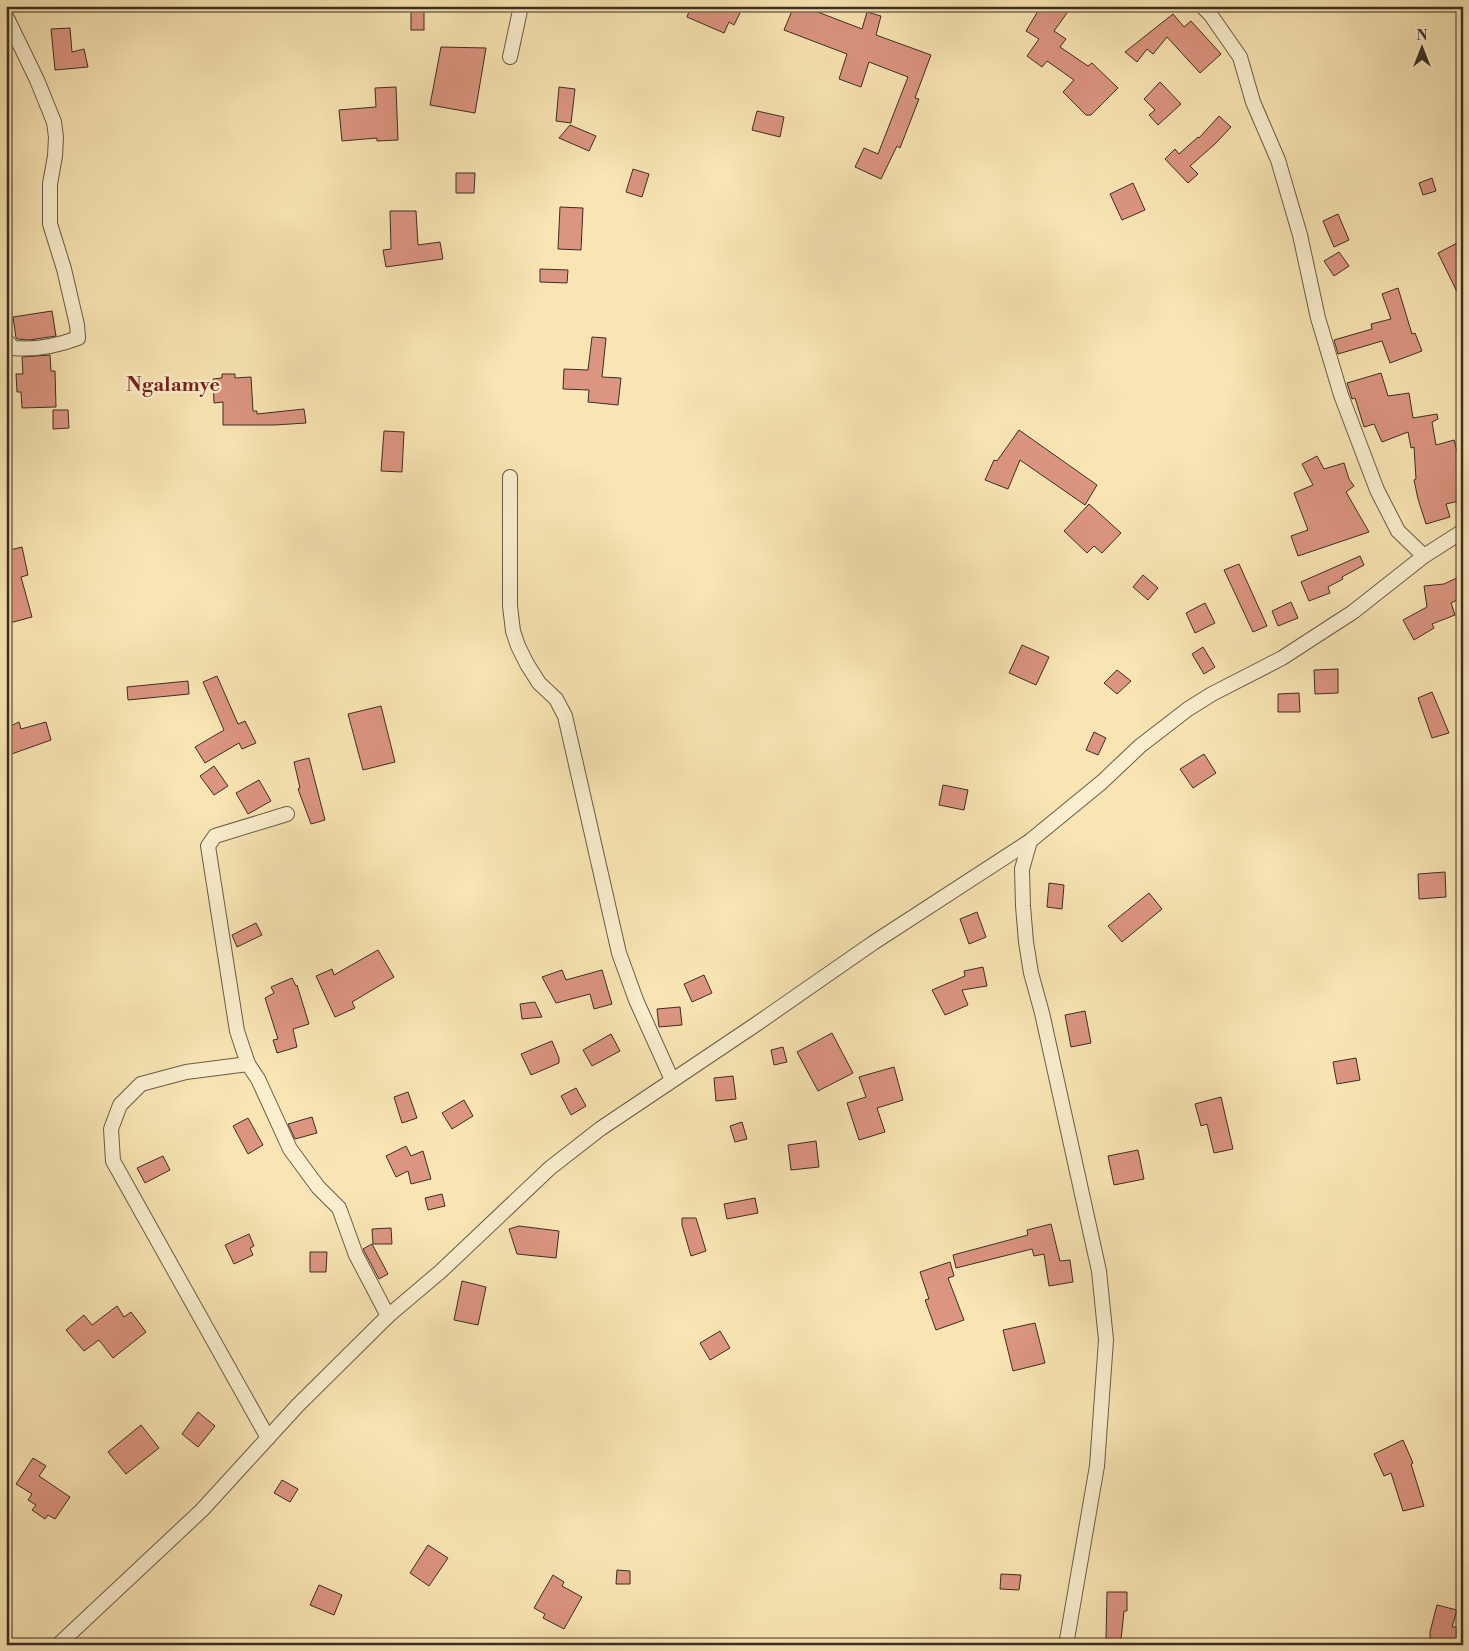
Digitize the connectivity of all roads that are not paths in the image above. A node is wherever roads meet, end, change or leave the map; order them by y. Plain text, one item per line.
1 (521, 6) edge
2 (1202, 6) edge
3 (6, 16) edge
4 (510, 57) dead end
5 (6, 340) edge
6 (510, 477) dead end
7 (1463, 531) edge
8 (1424, 556) junction
9 (287, 814) dead end
10 (1030, 841) junction
11 (248, 1064) junction
12 (672, 1080) junction
13 (388, 1316) junction
14 (268, 1438) junction
15 (58, 1645) edge
16 (1066, 1645) edge

1 - 4 street
2 - 8 street
3 - 5 street
6 - 12 street
7 - 8 street
8 - 10 street
9 - 11 street
10 - 12 street
10 - 16 street
11 - 13 street
11 - 14 street
12 - 13 street
13 - 14 street
14 - 15 street

